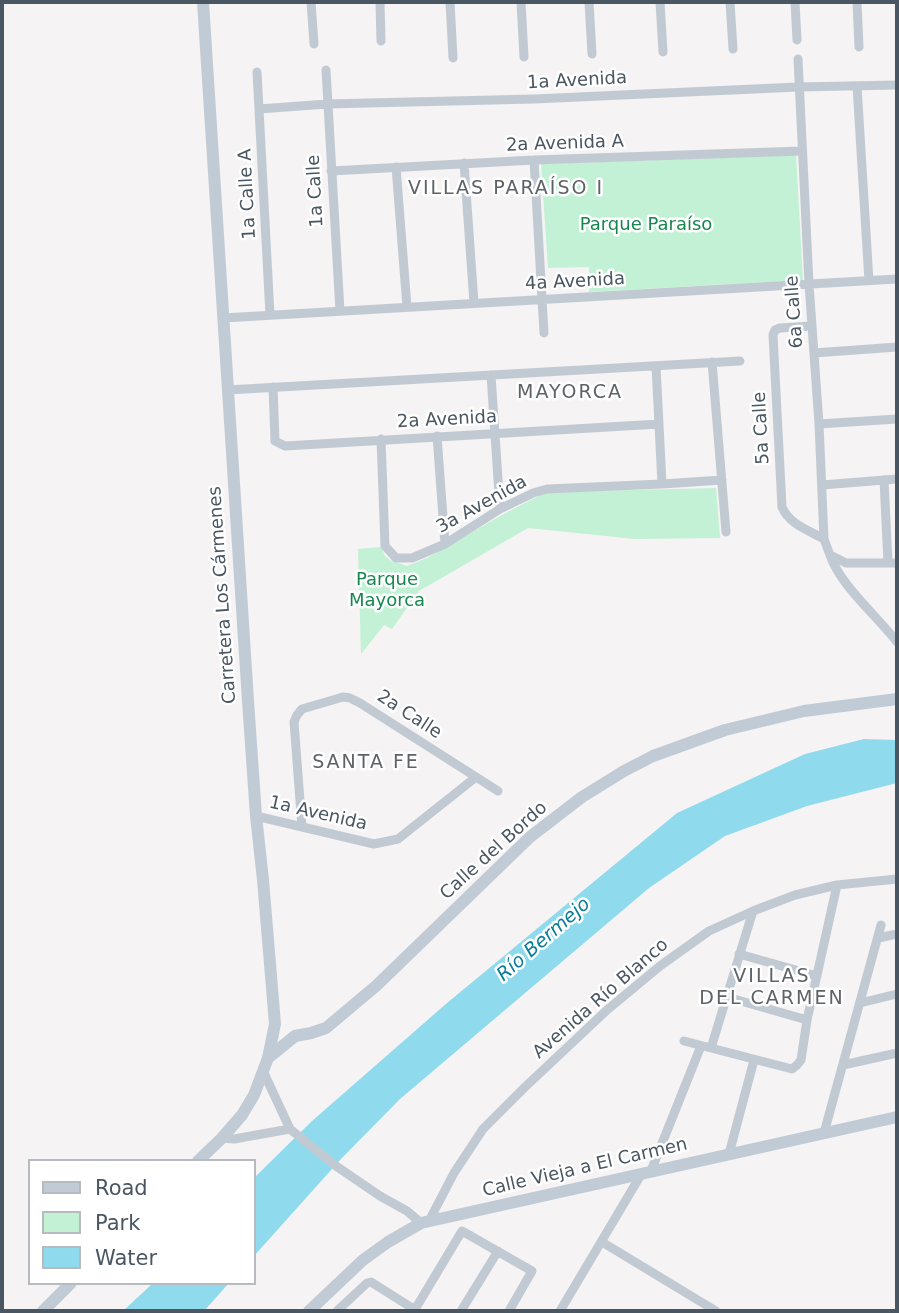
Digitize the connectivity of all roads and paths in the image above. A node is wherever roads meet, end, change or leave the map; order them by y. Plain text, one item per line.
1 (203, 2) edge
2 (311, 2) edge
3 (380, 2) edge
4 (450, 2) edge
5 (521, 2) edge
6 (589, 2) edge
7 (660, 2) edge
8 (730, 2) edge
9 (795, 2) edge
10 (857, 2) edge
11 (797, 40) dead end
12 (382, 41) dead end
13 (314, 44) dead end
14 (859, 47) dead end
15 (733, 49) dead end
16 (663, 52) dead end
17 (592, 54) dead end
18 (524, 57) dead end
19 (453, 58) dead end
20 (798, 59) dead end
21 (326, 70) dead end
22 (257, 72) dead end
23 (897, 85) edge
24 (798, 86) junction
25 (857, 86) junction
26 (327, 104) junction
27 (259, 109) junction
28 (802, 151) junction
29 (534, 160) junction
30 (464, 163) junction
31 (396, 167) junction
32 (331, 171) junction
33 (897, 279) edge
34 (869, 281) junction
35 (808, 284) junction
36 (541, 299) junction
37 (474, 303) junction
38 (407, 307) junction
39 (340, 311) junction
40 (270, 315) junction
41 (223, 318) junction
42 (811, 326) junction
43 (544, 334) dead end
44 (897, 347) edge
45 (814, 353) junction
46 (740, 361) dead end
47 (712, 362) junction
48 (656, 366) junction
49 (491, 374) junction
50 (273, 387) junction
51 (227, 390) junction
52 (897, 419) edge
53 (659, 424) junction
54 (819, 425) junction
55 (495, 433) junction
56 (437, 436) junction
57 (381, 439) junction
58 (897, 479) edge
59 (722, 480) junction
60 (884, 480) junction
61 (662, 484) junction
62 (822, 485) junction
63 (500, 509) junction
64 (726, 532) dead end
65 (824, 538) junction
66 (445, 544) junction
67 (833, 557) junction
68 (893, 563) edge
69 (897, 642) edge
70 (897, 699) edge
71 (475, 777) junction
72 (498, 791) dead end
73 (256, 816) junction
74 (302, 827) junction
75 (897, 879) edge
76 (837, 886) junction
77 (752, 912) junction
78 (881, 925) dead end
79 (897, 934) edge
80 (878, 938) junction
81 (739, 954) junction
82 (817, 976) junction
83 (897, 994) edge
84 (727, 996) junction
85 (860, 1003) junction
86 (807, 1020) junction
87 (275, 1024) junction
88 (295, 1036) junction
89 (684, 1041) dead end
90 (706, 1047) junction
91 (897, 1053) edge
92 (268, 1058) junction
93 (754, 1060) junction
94 (843, 1065) junction
95 (263, 1071) junction
96 (897, 1116) edge
97 (293, 1132) junction
98 (824, 1133) junction
99 (222, 1138) junction
100 (729, 1154) junction
101 (200, 1159) edge
102 (646, 1172) junction
103 (425, 1222) junction
104 (602, 1242) junction
105 (498, 1251) junction
106 (69, 1285) edge
107 (43, 1311) edge
108 (309, 1311) edge
109 (337, 1311) edge
110 (415, 1311) edge
111 (461, 1311) edge
112 (509, 1311) edge
113 (560, 1311) edge
114 (716, 1311) edge

1 - 41 street, Carretera Los Cármenes
2 - 13 street
3 - 12 street
4 - 19 street
5 - 18 street
6 - 17 street
7 - 16 street
8 - 15 street
9 - 11 street
10 - 14 street
20 - 24 street, 6a Calle
21 - 26 street, 1a Calle
22 - 27 street, 1a Calle A
23 - 25 street, 1a Avenida
24 - 25 street, 1a Avenida
24 - 26 street, 1a Avenida
24 - 28 street, 6a Calle
25 - 34 street
26 - 27 street, 1a Avenida
26 - 32 street, 1a Calle
27 - 40 street, 1a Calle A
28 - 29 street, 2a Avenida A
28 - 35 street, 6a Calle
29 - 30 street, 2a Avenida A
29 - 36 street
30 - 31 street, 2a Avenida A
30 - 37 street
31 - 32 street, 2a Avenida A
31 - 38 street
32 - 39 street, 1a Calle
33 - 34 street, 4a Avenida
34 - 35 street, 4a Avenida
35 - 36 street, 4a Avenida
35 - 42 street, 6a Calle
36 - 37 street, 4a Avenida
36 - 43 street
37 - 38 street, 4a Avenida
38 - 39 street, 4a Avenida
39 - 40 street, 4a Avenida
40 - 41 street, 4a Avenida
41 - 51 street, Carretera Los Cármenes
42 - 45 street, 6a Calle
42 - 65 street, 5a Calle
44 - 45 street
45 - 54 street, 6a Calle
46 - 47 street
47 - 48 street
47 - 59 street
48 - 49 street
48 - 53 street
49 - 50 street
49 - 55 street
50 - 51 street
50 - 57 street, 2a Avenida
51 - 73 street, Carretera Los Cármenes
52 - 54 street
53 - 55 street, 2a Avenida
53 - 61 street
54 - 62 street, 6a Calle
55 - 56 street, 2a Avenida
55 - 63 street
56 - 57 street, 2a Avenida
56 - 66 street
57 - 66 street, 3a Avenida
58 - 60 street
59 - 61 street, 3a Avenida
59 - 64 street
60 - 62 street
60 - 68 street
61 - 63 street, 3a Avenida
62 - 65 street, 6a Calle
63 - 66 street, 3a Avenida
65 - 67 street, 6a Calle
67 - 68 street
67 - 69 street, 6a Calle
70 - 88 street, Calle del Bordo
71 - 72 street, 2a Calle
71 - 74 street, 1a Avenida
71 - 74 street, 2a Calle
73 - 74 street, 1a Avenida
73 - 87 street, Carretera Los Cármenes
75 - 76 street, Avenida Río Blanco
76 - 77 street, Avenida Río Blanco
76 - 82 street
77 - 81 street
77 - 103 street, Avenida Río Blanco
78 - 80 street
79 - 80 street
80 - 85 street
81 - 82 street
81 - 84 street
82 - 86 street
83 - 85 street
84 - 86 street
84 - 90 street
85 - 94 street
86 - 93 street
87 - 88 street
87 - 92 street, Carretera Los Cármenes
88 - 92 street, Calle del Bordo
89 - 90 street
90 - 93 street
90 - 102 street
91 - 94 street
92 - 95 street, Carretera Los Cármenes
93 - 100 street
94 - 98 street
95 - 97 street
95 - 99 street, Carretera Los Cármenes
96 - 98 street, Calle Vieja a El Carmen
97 - 99 street
97 - 103 street
98 - 100 street, Calle Vieja a El Carmen
99 - 101 street, Carretera Los Cármenes
100 - 102 street, Calle Vieja a El Carmen
102 - 103 street, Calle Vieja a El Carmen
102 - 104 street
103 - 108 street, Calle Vieja a El Carmen
104 - 113 street
104 - 114 street
105 - 110 street
105 - 111 street
105 - 112 street
106 - 107 street
109 - 110 street

